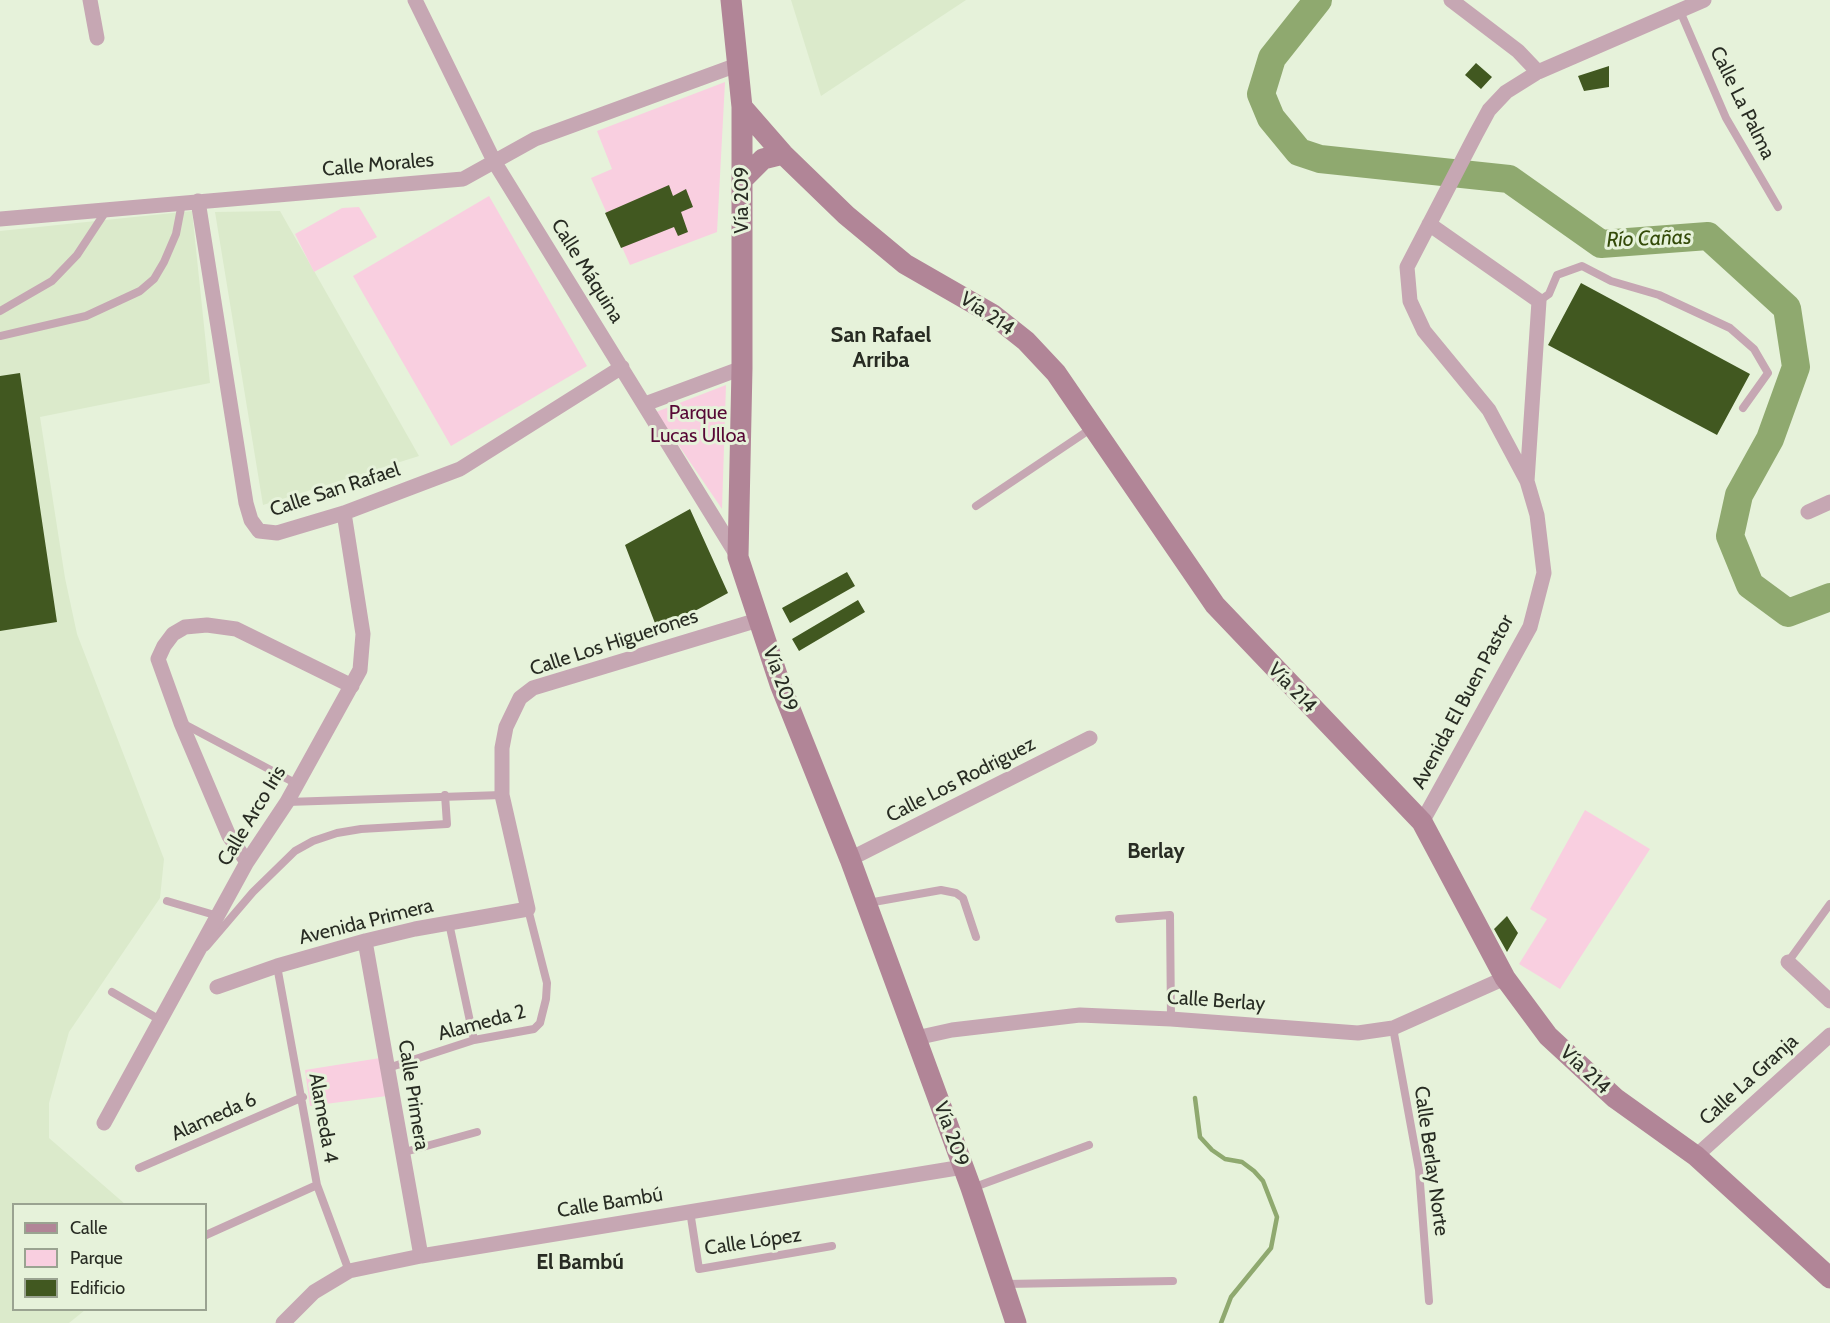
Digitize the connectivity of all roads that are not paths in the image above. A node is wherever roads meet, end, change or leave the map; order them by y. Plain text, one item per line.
1 (90, 0) edge
2 (415, 0) edge
3 (731, 0) edge
4 (1451, 0) edge
5 (1704, 0) edge
6 (1680, 11) junction
7 (97, 38) dead end
8 (737, 65) junction
9 (1538, 72) junction
10 (742, 107) junction
11 (783, 154) junction
12 (495, 163) junction
13 (742, 180) junction
14 (198, 201) junction
15 (182, 203) junction
16 (1778, 207) dead end
17 (106, 211) junction
18 (0, 219) edge
19 (1429, 224) junction
20 (1539, 301) junction
21 (0, 311) edge
22 (0, 336) edge
23 (622, 367) junction
24 (742, 368) junction
25 (645, 404) junction
26 (1743, 408) dead end
27 (1093, 428) junction
28 (1527, 481) junction
29 (1830, 502) edge
30 (976, 506) dead end
31 (1808, 512) dead end
32 (344, 513) junction
33 (738, 557) junction
34 (758, 620) junction
35 (352, 686) junction
36 (181, 723) junction
37 (1090, 738) dead end
38 (297, 784) junction
39 (445, 795) junction
40 (502, 795) junction
41 (287, 802) junction
42 (1422, 822) junction
43 (850, 859) junction
44 (248, 862) junction
45 (167, 901) dead end
46 (866, 903) junction
47 (1830, 903) edge
48 (528, 909) junction
49 (218, 916) junction
50 (1119, 919) dead end
51 (449, 923) junction
52 (976, 937) dead end
53 (365, 941) junction
54 (1788, 962) joint
55 (277, 966) junction
56 (188, 969) junction
57 (1505, 978) junction
58 (217, 987) dead end
59 (112, 992) dead end
60 (1830, 1000) edge
61 (1171, 1018) junction
62 (160, 1020) junction
63 (1393, 1028) junction
64 (1830, 1035) edge
65 (916, 1038) junction
66 (474, 1040) junction
67 (388, 1068) junction
68 (303, 1097) junction
69 (104, 1123) dead end
70 (477, 1132) dead end
71 (1089, 1145) dead end
72 (400, 1153) junction
73 (1696, 1156) junction
74 (963, 1167) junction
75 (139, 1168) dead end
76 (317, 1185) junction
77 (971, 1188) junction
78 (690, 1211) junction
79 (207, 1235) edge
80 (832, 1246) dead end
81 (421, 1256) junction
82 (349, 1271) junction
83 (1830, 1278) edge
84 (1173, 1281) dead end
85 (1004, 1284) junction
86 (1429, 1301) dead end
87 (283, 1323) edge
88 (1016, 1323) edge

1 - 7 street
2 - 12 street, Calle Máquina
3 - 8 main road, Vía 209
4 - 9 street
5 - 6 street, Avenida El Buen Pastor
6 - 9 street, Avenida El Buen Pastor
6 - 16 lane, Calle La Palma
8 - 10 main road, Vía 209
8 - 12 street, Calle Morales
9 - 19 street, Avenida El Buen Pastor
10 - 11 main road, Vía 214
10 - 13 main road, Vía 209
11 - 13 main road
11 - 27 main road, Vía 214
12 - 14 street, Calle Morales
12 - 23 street, Calle Máquina
13 - 24 main road, Vía 209
14 - 15 street, Calle Morales
14 - 32 street, Calle San Rafael
15 - 17 street, Calle Morales
15 - 22 lane
17 - 18 street, Calle Morales
17 - 21 lane
19 - 20 street
19 - 28 street, Avenida El Buen Pastor
20 - 26 lane
20 - 28 street
23 - 25 street, Calle Máquina
23 - 32 street, Calle San Rafael
24 - 25 street
24 - 33 main road, Vía 209
25 - 33 street, Calle Máquina
27 - 30 lane
27 - 42 main road, Vía 214
28 - 42 street, Avenida El Buen Pastor
29 - 31 street
32 - 35 street, Calle Arco Iris
33 - 34 main road, Vía 209
34 - 40 street, Calle Los Higuerones
34 - 43 main road, Vía 209
35 - 36 street
35 - 38 street, Calle Arco Iris
36 - 38 lane
36 - 44 street
37 - 43 street, Calle Los Rodriguez
38 - 41 street, Calle Arco Iris
39 - 40 lane
39 - 41 lane
39 - 56 lane
40 - 48 street, Calle Los Higuerones
41 - 44 street, Calle Arco Iris
42 - 57 main road, Vía 214
43 - 46 main road, Vía 209
44 - 49 street, Calle Arco Iris
45 - 49 lane
46 - 52 lane
46 - 65 main road, Vía 209
47 - 54 lane
48 - 51 street, Avenida Primera
48 - 66 lane, Alameda 2
49 - 56 street, Calle Arco Iris
50 - 61 lane
51 - 53 street, Avenida Primera
51 - 66 lane
53 - 55 street, Avenida Primera
53 - 67 street, Calle Primera
54 - 60 street
55 - 58 street, Avenida Primera
55 - 68 lane, Alameda 4
56 - 62 street, Calle Arco Iris
57 - 63 street, Calle Berlay
57 - 73 main road, Vía 214
59 - 62 lane
61 - 63 street, Calle Berlay
61 - 65 street, Calle Berlay
62 - 69 street, Calle Arco Iris
63 - 86 lane, Calle Berlay Norte
64 - 73 street, Calle La Granja
65 - 74 main road, Vía 209
66 - 67 lane, Alameda 2
67 - 72 street, Calle Primera
68 - 75 lane, Alameda 6
68 - 76 lane, Alameda 4
70 - 72 lane
71 - 77 lane
72 - 81 street, Calle Primera
73 - 83 main road, Vía 214
74 - 77 main road, Vía 209
74 - 78 street, Calle Bambú
76 - 79 lane
76 - 82 lane, Alameda 4
77 - 85 main road, Vía 209
78 - 80 lane, Calle López
78 - 81 street, Calle Bambú
81 - 82 street, Calle Bambú
82 - 87 street, Calle Bambú
84 - 85 lane
85 - 88 main road, Vía 209

